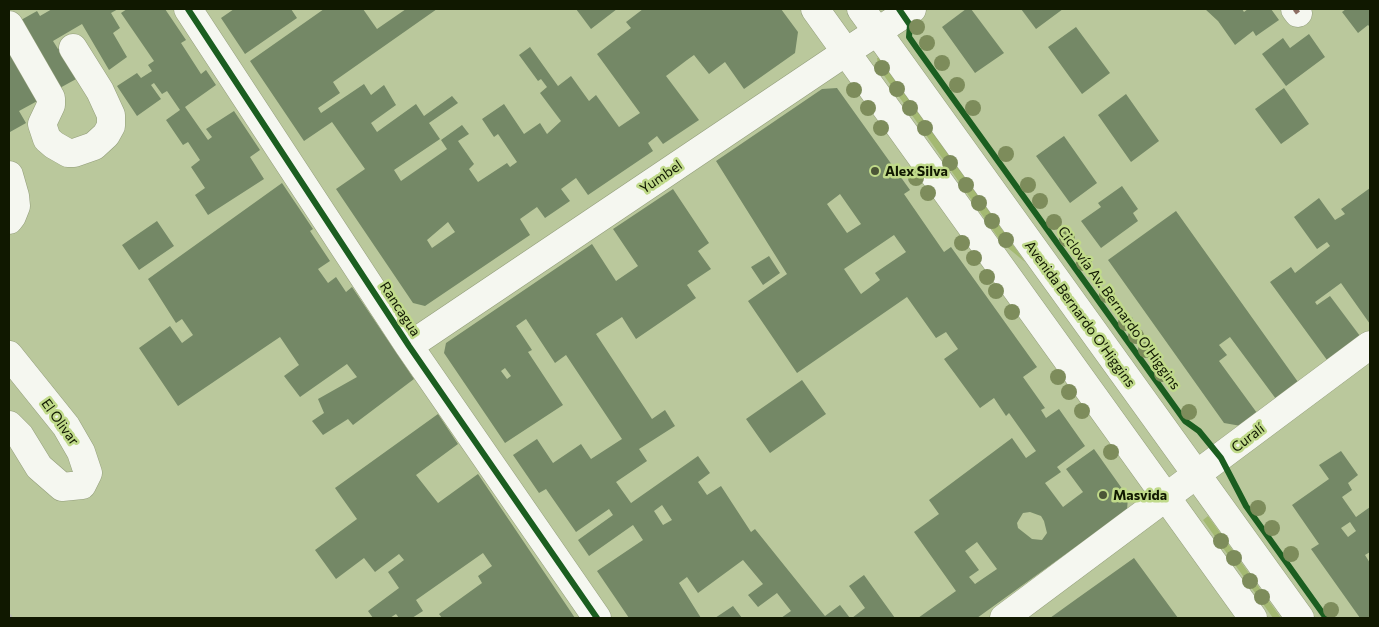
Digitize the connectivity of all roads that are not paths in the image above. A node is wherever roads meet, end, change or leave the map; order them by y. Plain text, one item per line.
1 (188, 9) edge
2 (815, 9) edge
3 (861, 9) edge
4 (912, 9) edge
5 (9, 25) edge
6 (878, 31) junction
7 (73, 48) dead end
8 (846, 52) junction
9 (9, 175) edge
10 (9, 220) edge
11 (409, 346) junction
12 (1370, 346) edge
13 (9, 355) edge
14 (9, 425) edge
15 (1197, 476) junction
16 (1166, 498) junction
17 (597, 618) edge
18 (1004, 618) edge
19 (1254, 618) edge
20 (1300, 618) edge

1 - 11 street, Rancagua
2 - 8 street
3 - 6 street, Avenida Bernardo O'Higgins
4 - 6 street, Yumbel
5 - 7 street
6 - 8 street, Yumbel
6 - 15 street, Avenida Bernardo O'Higgins
8 - 11 street, Yumbel
8 - 16 street
9 - 10 street
11 - 17 street, Rancagua
12 - 15 street, Curalí
13 - 14 street, El Olivar
15 - 16 street, Curalí
15 - 20 street, Avenida Bernardo O'Higgins
16 - 18 street, Curalí
16 - 19 street

